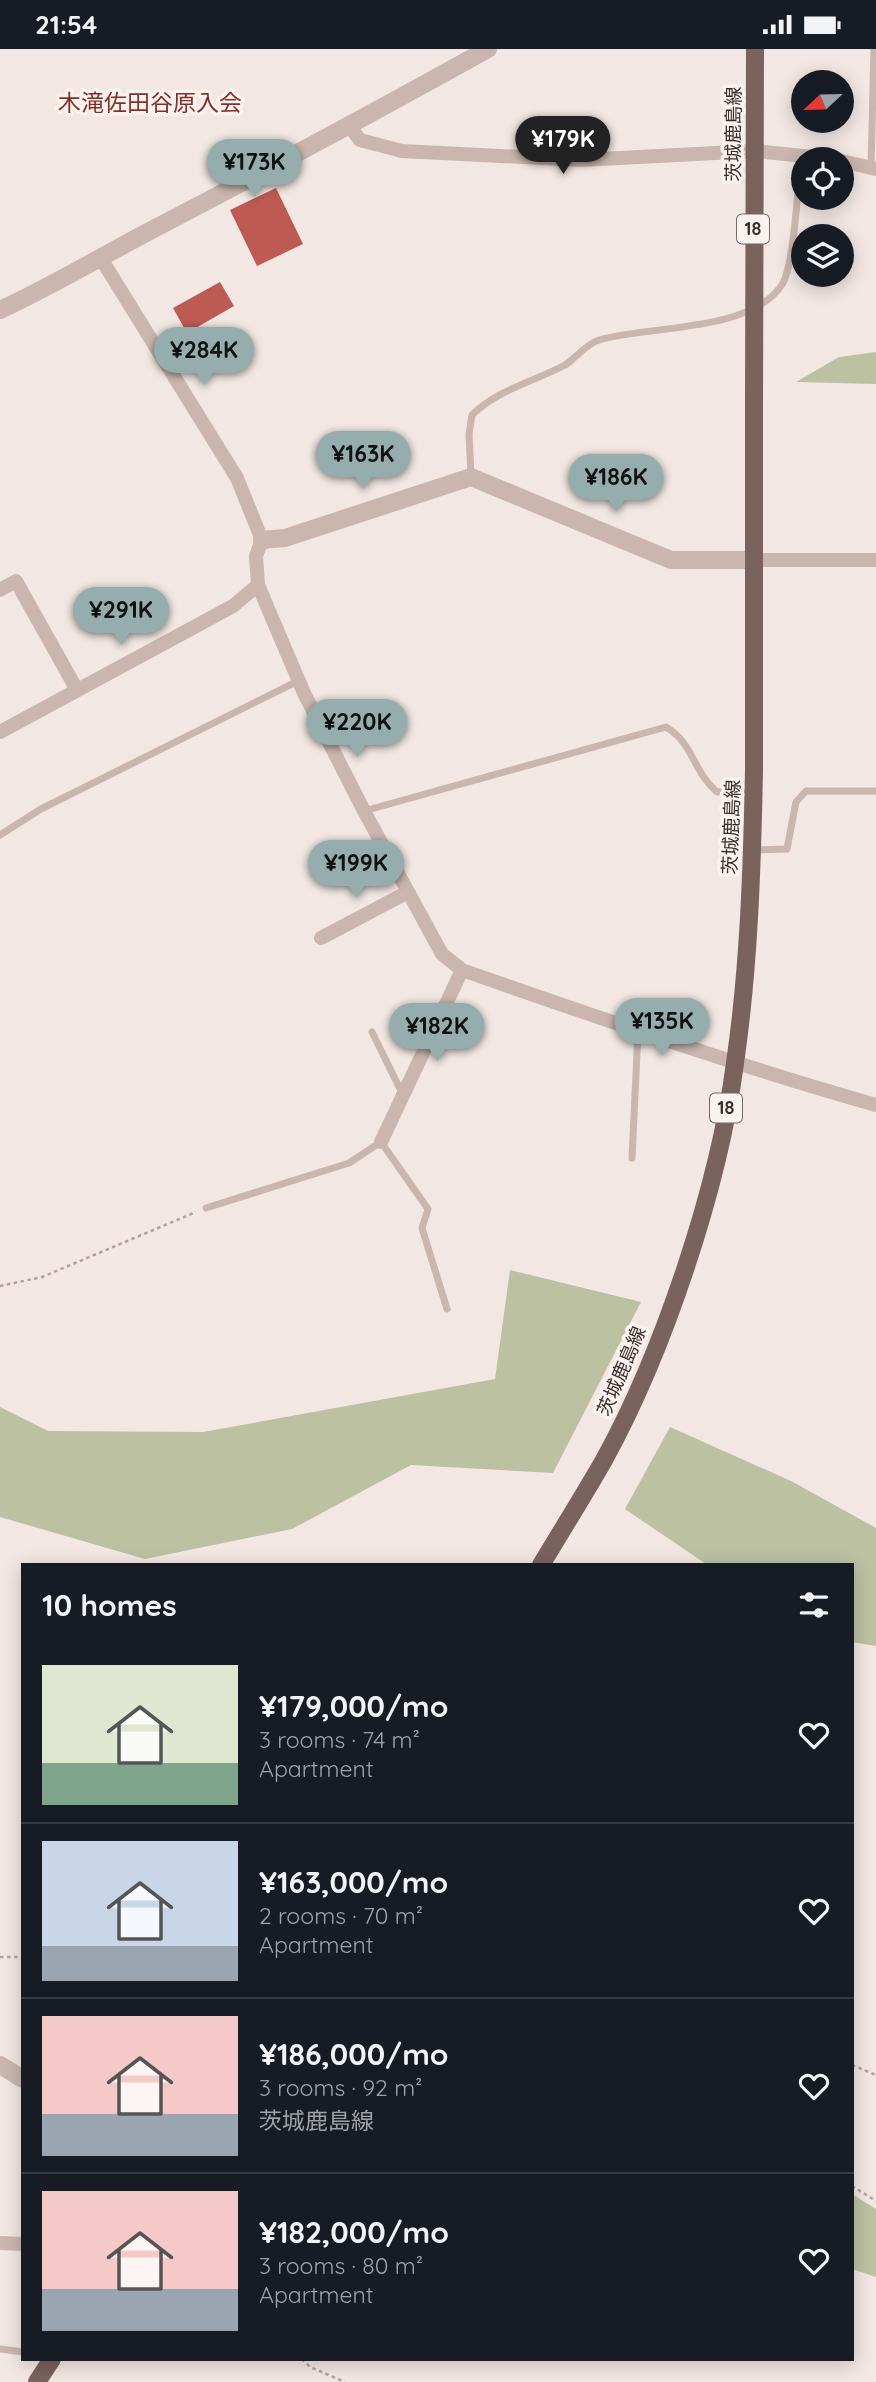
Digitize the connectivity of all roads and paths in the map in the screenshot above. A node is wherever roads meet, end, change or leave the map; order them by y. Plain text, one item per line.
1 (488, 49) edge
2 (755, 49) edge
3 (874, 49) edge
4 (350, 127) junction
5 (754, 151) junction
6 (791, 156) edge
7 (854, 164) edge
8 (874, 169) edge
9 (796, 210) edge
10 (100, 257) junction
11 (753, 309) junction
12 (0, 310) edge
13 (471, 477) junction
14 (262, 540) junction
15 (758, 560) joint
16 (876, 561) edge
17 (258, 585) junction
18 (0, 590) edge
19 (299, 681) junction
20 (77, 690) junction
21 (0, 732) edge
22 (754, 780) junction
23 (876, 791) edge
24 (364, 811) junction
25 (0, 835) edge
26 (752, 850) junction
27 (408, 892) junction
28 (321, 939) dead end
29 (462, 970) junction
30 (372, 1031) dead end
31 (638, 1031) junction
32 (735, 1065) junction
33 (403, 1095) junction
34 (876, 1105) edge
35 (381, 1142) junction
36 (632, 1158) dead end
37 (206, 1208) joint
38 (0, 1286) edge
39 (447, 1309) dead end
40 (542, 1563) edge
41 (0, 1957) edge
42 (21, 1957) edge
43 (2, 2066) edge
44 (854, 2066) edge
45 (876, 2075) edge
46 (21, 2079) edge
47 (854, 2187) edge
48 (876, 2201) edge
49 (0, 2243) edge
50 (21, 2244) edge
51 (0, 2349) edge
52 (21, 2352) edge
53 (51, 2361) edge
54 (304, 2361) edge
55 (37, 2382) edge
56 (345, 2382) edge

1 - 4 street
2 - 5 main road, 茨城鹿島線 / 18
3 - 8 lane
4 - 5 street
4 - 10 street
5 - 6 street
5 - 11 main road, 茨城鹿島線 / 18
7 - 8 street
9 - 11 lane
10 - 12 street
10 - 14 street
11 - 13 lane
11 - 22 main road, 茨城鹿島線 / 18, bridge
13 - 14 street
13 - 15 street
14 - 17 street
15 - 16 street
17 - 19 street
17 - 20 street
18 - 20 street
19 - 24 street
19 - 25 lane
20 - 21 street
22 - 24 lane
22 - 26 main road, 茨城鹿島線 / 18
23 - 26 lane
24 - 27 street
26 - 32 main road, 茨城鹿島線 / 18
27 - 28 street
27 - 29 street
29 - 31 street
29 - 33 street
30 - 33 lane
31 - 32 street
31 - 36 lane
32 - 34 street
32 - 40 main road, 茨城鹿島線 / 18
33 - 35 street
35 - 37 lane
35 - 39 lane
37 - 38 path
41 - 42 path
43 - 46 street
44 - 45 path
47 - 48 path
49 - 50 street
51 - 52 lane
53 - 55 main road
54 - 56 path

